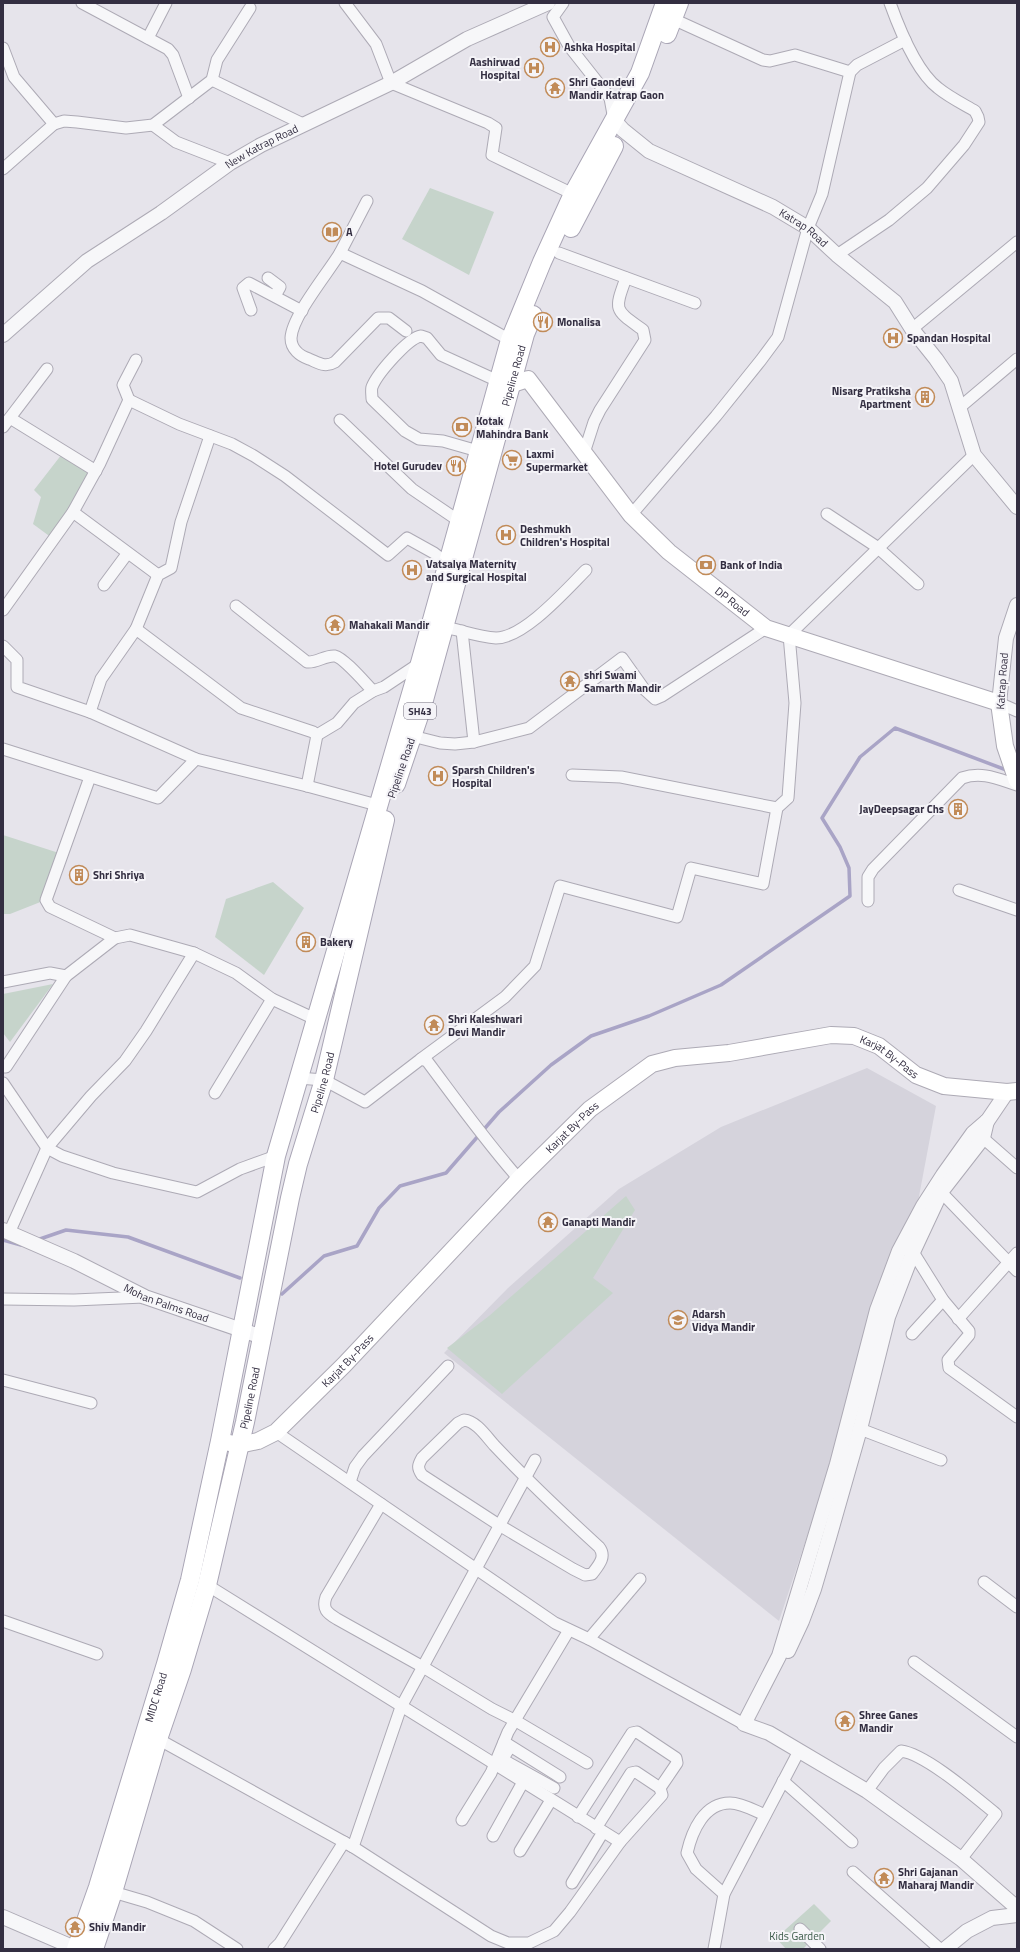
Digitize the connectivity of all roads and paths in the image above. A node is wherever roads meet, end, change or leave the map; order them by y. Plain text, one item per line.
1 (82, 3) edge
2 (166, 3) edge
3 (345, 3) edge
4 (548, 3) edge
5 (563, 3) edge
6 (665, 3) edge
7 (890, 3) edge
8 (250, 8) dead end
9 (676, 11) edge
10 (148, 38) junction
11 (905, 40) junction
12 (3, 48) edge
13 (850, 72) junction
14 (212, 80) junction
15 (391, 83) junction
16 (189, 98) junction
17 (54, 124) junction
18 (303, 124) junction
19 (618, 125) junction
20 (153, 126) junction
21 (230, 163) junction
22 (3, 170) edge
23 (573, 194) junction
24 (367, 201) dead end
25 (808, 228) junction
26 (1017, 242) edge
27 (340, 253) junction
28 (559, 253) junction
29 (837, 255) junction
30 (268, 278) dead end
31 (626, 278) junction
32 (275, 296) junction
33 (695, 303) dead end
34 (251, 310) dead end
35 (302, 311) junction
36 (912, 329) junction
37 (406, 330) dead end
38 (3, 335) edge
39 (510, 340) junction
40 (1017, 359) edge
41 (136, 360) dead end
42 (519, 361) junction
43 (47, 369) dead end
44 (513, 381) junction
45 (129, 400) junction
46 (959, 408) junction
47 (340, 420) dead end
48 (7, 422) edge
49 (210, 436) junction
50 (478, 451) junction
51 (584, 453) junction
52 (974, 455) junction
53 (96, 471) junction
54 (1017, 507) edge
55 (73, 512) junction
56 (827, 514) dead end
57 (631, 515) junction
58 (459, 521) junction
59 (877, 547) junction
60 (127, 554) junction
61 (447, 563) junction
62 (586, 570) dead end
63 (158, 575) junction
64 (918, 584) dead end
65 (104, 585) dead end
66 (1017, 605) edge
67 (236, 606) dead end
68 (3, 610) edge
69 (444, 627) junction
70 (766, 628) junction
71 (136, 629) junction
72 (462, 631) junction
73 (789, 635) junction
74 (3, 646) edge
75 (420, 663) junction
76 (373, 691) junction
77 (999, 703) junction
78 (1017, 711) edge
79 (90, 712) junction
80 (318, 735) junction
81 (412, 736) junction
82 (474, 742) junction
83 (3, 749) edge
84 (196, 759) junction
85 (572, 775) dead end
86 (90, 776) junction
87 (1017, 781) edge
88 (1017, 785) edge
89 (307, 786) junction
90 (377, 806) junction
91 (777, 808) junction
92 (959, 890) dead end
93 (868, 901) dead end
94 (1017, 910) edge
95 (115, 938) junction
96 (194, 953) junction
97 (66, 976) junction
98 (3, 982) edge
99 (272, 999) junction
100 (315, 1019) junction
101 (421, 1059) junction
102 (3, 1067) edge
103 (298, 1078) junction
104 (324, 1080) junction
105 (3, 1083) edge
106 (1012, 1092) edge
107 (215, 1093) dead end
108 (988, 1120) junction
109 (983, 1138) junction
110 (48, 1148) junction
111 (276, 1156) junction
112 (1017, 1168) edge
113 (519, 1180) junction
114 (941, 1192) junction
115 (9, 1233) edge
116 (907, 1249) junction
117 (1017, 1253) edge
118 (1008, 1263) junction
119 (1017, 1271) edge
120 (145, 1297) junction
121 (3, 1299) edge
122 (943, 1300) junction
123 (958, 1319) junction
124 (240, 1331) junction
125 (912, 1334) dead end
126 (262, 1337) junction
127 (448, 1366) dead end
128 (3, 1380) edge
129 (91, 1403) dead end
130 (1017, 1417) edge
131 (860, 1429) junction
132 (276, 1432) junction
133 (220, 1441) junction
134 (239, 1445) junction
135 (534, 1460) dead end
136 (940, 1460) dead end
137 (525, 1478) junction
138 (350, 1482) junction
139 (381, 1504) junction
140 (499, 1525) junction
141 (475, 1568) junction
142 (640, 1579) dead end
143 (984, 1582) dead end
144 (207, 1585) junction
145 (1017, 1607) edge
146 (3, 1620) edge
147 (569, 1630) junction
148 (589, 1639) junction
149 (97, 1654) dead end
150 (914, 1662) dead end
151 (423, 1667) junction
152 (402, 1708) junction
153 (516, 1721) junction
154 (748, 1726) junction
155 (1017, 1738) edge
156 (158, 1739) junction
157 (507, 1744) junction
158 (799, 1751) junction
159 (586, 1763) dead end
160 (494, 1764) junction
161 (509, 1768) junction
162 (560, 1777) dead end
163 (527, 1781) junction
164 (783, 1781) junction
165 (660, 1788) junction
166 (867, 1791) junction
167 (549, 1792) junction
168 (765, 1815) junction
169 (578, 1817) junction
170 (462, 1820) dead end
171 (600, 1830) junction
172 (493, 1836) dead end
173 (620, 1842) junction
174 (852, 1842) dead end
175 (347, 1844) junction
176 (520, 1851) dead end
177 (961, 1859) junction
178 (853, 1872) dead end
179 (572, 1883) dead end
180 (113, 1892) junction
181 (724, 1894) junction
182 (1017, 1908) edge
183 (1017, 1914) edge
184 (3, 1917) edge
185 (800, 1929) dead end
186 (76, 1949) edge
187 (94, 1949) edge
188 (236, 1949) edge
189 (274, 1949) edge
190 (714, 1949) edge
191 (820, 1949) edge
192 (940, 1949) edge
193 (945, 1949) edge

1 - 10 street
2 - 10 street
3 - 15 street
4 - 15 street, New Katrap Road
5 - 19 street
6 - 19 main road, Pipeline Road / SH43
7 - 11 street
8 - 14 street
9 - 13 street
9 - 19 main road, Pipeline Road / SH43
10 - 16 street
11 - 13 street
11 - 29 street
12 - 17 street
13 - 25 street
14 - 16 street
14 - 18 street
15 - 18 street, New Katrap Road
15 - 23 street
16 - 20 street
17 - 20 street
17 - 22 street
18 - 21 street, New Katrap Road
19 - 23 main road, Pipeline Road / SH43
19 - 25 street, Katrap Road
19 - 28 main road, Pipeline Road / SH43
20 - 21 street
21 - 38 street, New Katrap Road
23 - 39 main road, Pipeline Road / SH43
24 - 27 street
25 - 29 street, Katrap Road
25 - 57 street
26 - 36 street
27 - 35 street
27 - 39 street
28 - 31 street
28 - 42 main road, Pipeline Road / SH43
29 - 36 street, Katrap Road
30 - 32 street
31 - 33 street
31 - 51 street
32 - 34 street
32 - 35 street
35 - 37 street
36 - 46 street, Katrap Road
39 - 42 main road
39 - 44 main road, Pipeline Road / SH43
40 - 46 street
41 - 45 street
42 - 44 main road, Pipeline Road / SH43
43 - 48 street
44 - 50 main road, Pipeline Road / SH43
44 - 50 street
44 - 51 main road, DP Road
44 - 69 main road, Pipeline Road / SH43
45 - 49 street
45 - 53 street
46 - 52 street, Katrap Road
47 - 58 street
48 - 53 street
49 - 61 street
49 - 63 street
50 - 58 main road, Pipeline Road / SH43
51 - 57 main road, DP Road
52 - 54 street, Katrap Road
52 - 59 street
53 - 55 street
55 - 60 street
55 - 68 street
56 - 59 street
57 - 70 main road, DP Road
58 - 61 main road, Pipeline Road / SH43
59 - 64 street
59 - 73 street
60 - 63 street
60 - 65 street
61 - 75 main road, Pipeline Road / SH43
62 - 72 street
63 - 71 street
66 - 77 street, Katrap Road
67 - 76 street
69 - 72 street
69 - 81 main road, Pipeline Road / SH43
70 - 73 main road, DP Road
70 - 82 street
71 - 79 street
71 - 80 street
72 - 82 street
73 - 77 main road, DP Road
73 - 91 street
74 - 79 street
75 - 76 street
75 - 90 main road, Pipeline Road / SH43
76 - 80 street
77 - 78 street
77 - 87 main road, Katrap Road
79 - 84 street
80 - 89 street
81 - 82 street
81 - 104 main road, Pipeline Road / SH43
83 - 86 street
84 - 86 street
84 - 89 street
85 - 91 street
86 - 95 street
88 - 93 street
89 - 90 street
90 - 100 main road, Pipeline Road / SH43
91 - 101 street
92 - 94 street
95 - 96 street
95 - 97 street
96 - 99 street
96 - 110 street
97 - 98 street
97 - 102 street
99 - 100 street
99 - 107 street
100 - 103 main road, Pipeline Road / SH43
101 - 104 street
101 - 113 street
103 - 104 street
103 - 111 main road, Pipeline Road / SH43
104 - 126 main road, Pipeline Road / SH43
105 - 110 street
106 - 108 street
106 - 113 main road, Karjat By-Pass
108 - 109 street
108 - 116 street
109 - 112 street
109 - 114 street
110 - 111 street
110 - 115 street
111 - 124 main road, Pipeline Road / SH43
113 - 132 main road, Karjat By-Pass
114 - 116 street
114 - 118 street
115 - 120 street, Mohan Palms Road
116 - 122 street
116 - 131 street
116 - 154 street
117 - 118 street
118 - 119 street
118 - 123 street
120 - 121 street
120 - 124 street, Mohan Palms Road
122 - 123 street
122 - 125 street
123 - 130 street
124 - 126 street, Mohan Palms Road
124 - 133 main road, Pipeline Road / SH43
126 - 134 main road, Pipeline Road / SH43
127 - 138 street
128 - 129 street
131 - 136 street
131 - 154 street
132 - 134 main road, Karjat By-Pass
132 - 138 street
133 - 134 main road, Karjat By-Pass
133 - 186 main road, MIDC Road
134 - 144 main road, MIDC Road
135 - 137 street
137 - 140 street
137 - 140 street
137 - 140 street
138 - 139 street
139 - 141 street
139 - 151 street
140 - 141 street
141 - 147 street
141 - 151 street
142 - 148 street
143 - 145 street
144 - 152 street
144 - 156 main road, MIDC Road
146 - 149 street
147 - 148 street
147 - 153 street
148 - 154 street
150 - 155 street
151 - 152 street
151 - 153 street
152 - 160 street
152 - 175 street
153 - 157 street
153 - 159 street
154 - 158 street
156 - 175 street
156 - 180 main road, MIDC Road
157 - 160 street
157 - 161 street
157 - 162 street
158 - 164 street
158 - 166 street
160 - 161 street
160 - 170 street
161 - 163 street
163 - 167 street
163 - 172 street
164 - 168 street
164 - 174 street
165 - 169 street
165 - 171 street
165 - 173 street
166 - 177 street
166 - 177 street
167 - 169 street
167 - 176 street
168 - 181 street
168 - 181 street
169 - 171 street
171 - 173 street
171 - 179 street
173 - 175 street
175 - 189 street
177 - 182 street
178 - 192 street
180 - 187 main road, MIDC Road
180 - 188 street
181 - 190 street
183 - 193 street
184 - 186 street
185 - 191 street

